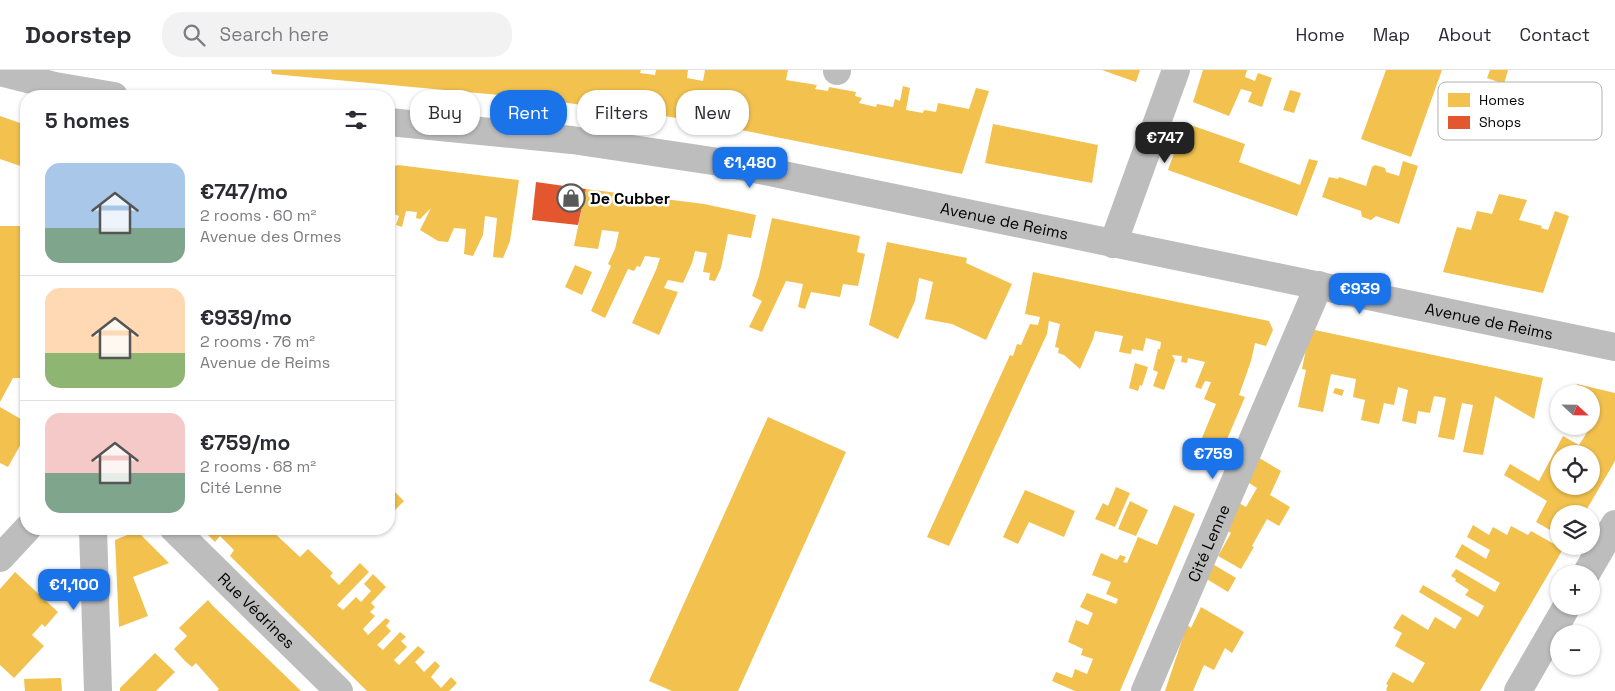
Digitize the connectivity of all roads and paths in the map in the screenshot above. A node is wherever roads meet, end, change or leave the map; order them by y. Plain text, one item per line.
1 (1176, 70) edge
2 (0, 72) edge
3 (64, 90) edge
4 (395, 123) edge
5 (1113, 244) junction
6 (1319, 285) junction
7 (1615, 347) edge
8 (1615, 524) edge
9 (21, 535) edge
10 (93, 535) edge
11 (180, 535) edge
12 (0, 558) edge
13 (1591, 565) edge
14 (1562, 615) edge
15 (98, 691) edge
16 (339, 691) edge
17 (1145, 691) edge
18 (1518, 691) edge

1 - 5 street
2 - 3 street
4 - 5 street, Avenue de Reims
5 - 6 street, Avenue de Reims
6 - 7 street, Avenue de Reims
6 - 17 street, Cité Lenne
8 - 13 street
9 - 12 street
10 - 15 street
11 - 16 street, Rue Védrines
14 - 18 street

